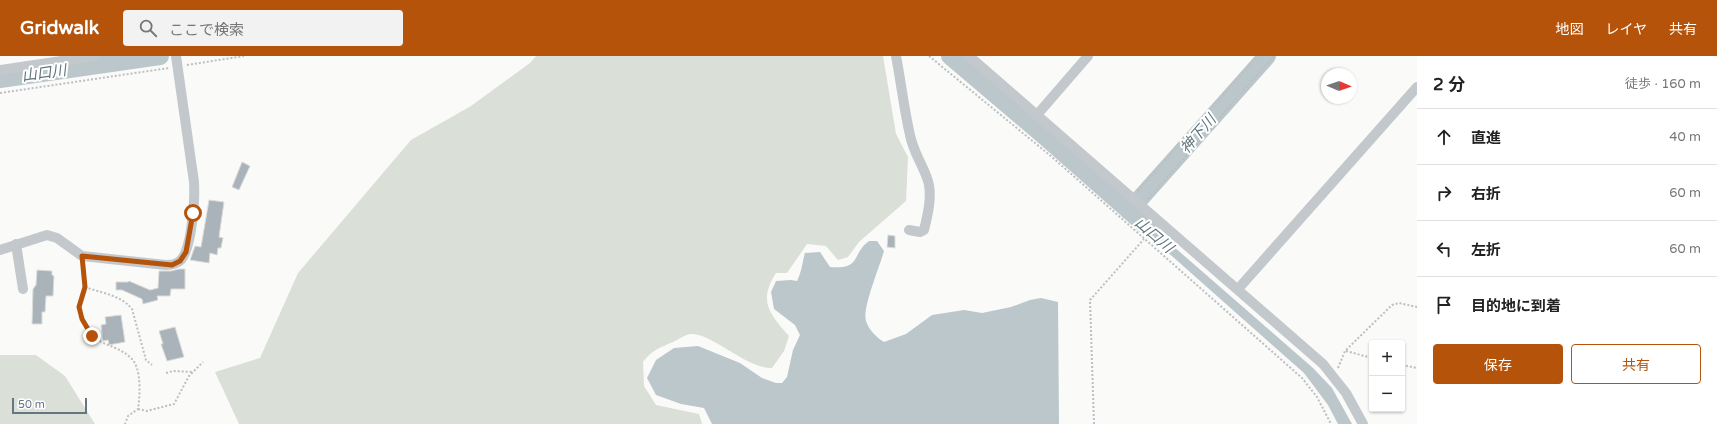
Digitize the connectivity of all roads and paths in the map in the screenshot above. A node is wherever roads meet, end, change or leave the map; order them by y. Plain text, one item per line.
1 (95, 56) edge
2 (244, 56) edge
3 (896, 56) edge
4 (928, 56) edge
5 (968, 56) edge
6 (1088, 56) edge
7 (1258, 56) edge
8 (1274, 56) edge
9 (84, 57) edge
10 (177, 61) edge
11 (0, 70) edge
12 (1417, 87) edge
13 (0, 93) edge
14 (1036, 116) junction
15 (1137, 202) junction
16 (909, 230) dead end
17 (1144, 239) junction
18 (16, 244) junction
19 (0, 250) edge
20 (82, 256) junction
21 (85, 287) junction
22 (24, 289) dead end
23 (1238, 289) junction
24 (1417, 307) edge
25 (1345, 351) junction
26 (1369, 357) edge
27 (203, 362) dead end
28 (152, 365) dead end
29 (1405, 366) edge
30 (1417, 368) edge
31 (166, 372) dead end
32 (193, 372) junction
33 (1334, 376) junction
34 (138, 409) junction
35 (125, 424) edge
36 (1094, 424) edge
37 (1331, 424) edge
38 (1363, 424) edge

1 - 9 street
2 - 10 path
3 - 16 street
4 - 17 path
5 - 14 street
6 - 14 street
7 - 15 path
8 - 15 path
9 - 11 street
10 - 13 path
10 - 20 street
12 - 23 street
14 - 15 street
15 - 23 street
17 - 36 path
17 - 37 path
18 - 19 street
18 - 20 street
18 - 22 street
20 - 21 path
21 - 28 path
21 - 34 path
23 - 33 street
24 - 25 path
25 - 26 path
25 - 33 path
27 - 32 path
29 - 30 path
31 - 32 path
32 - 34 path
33 - 38 street
34 - 35 path

